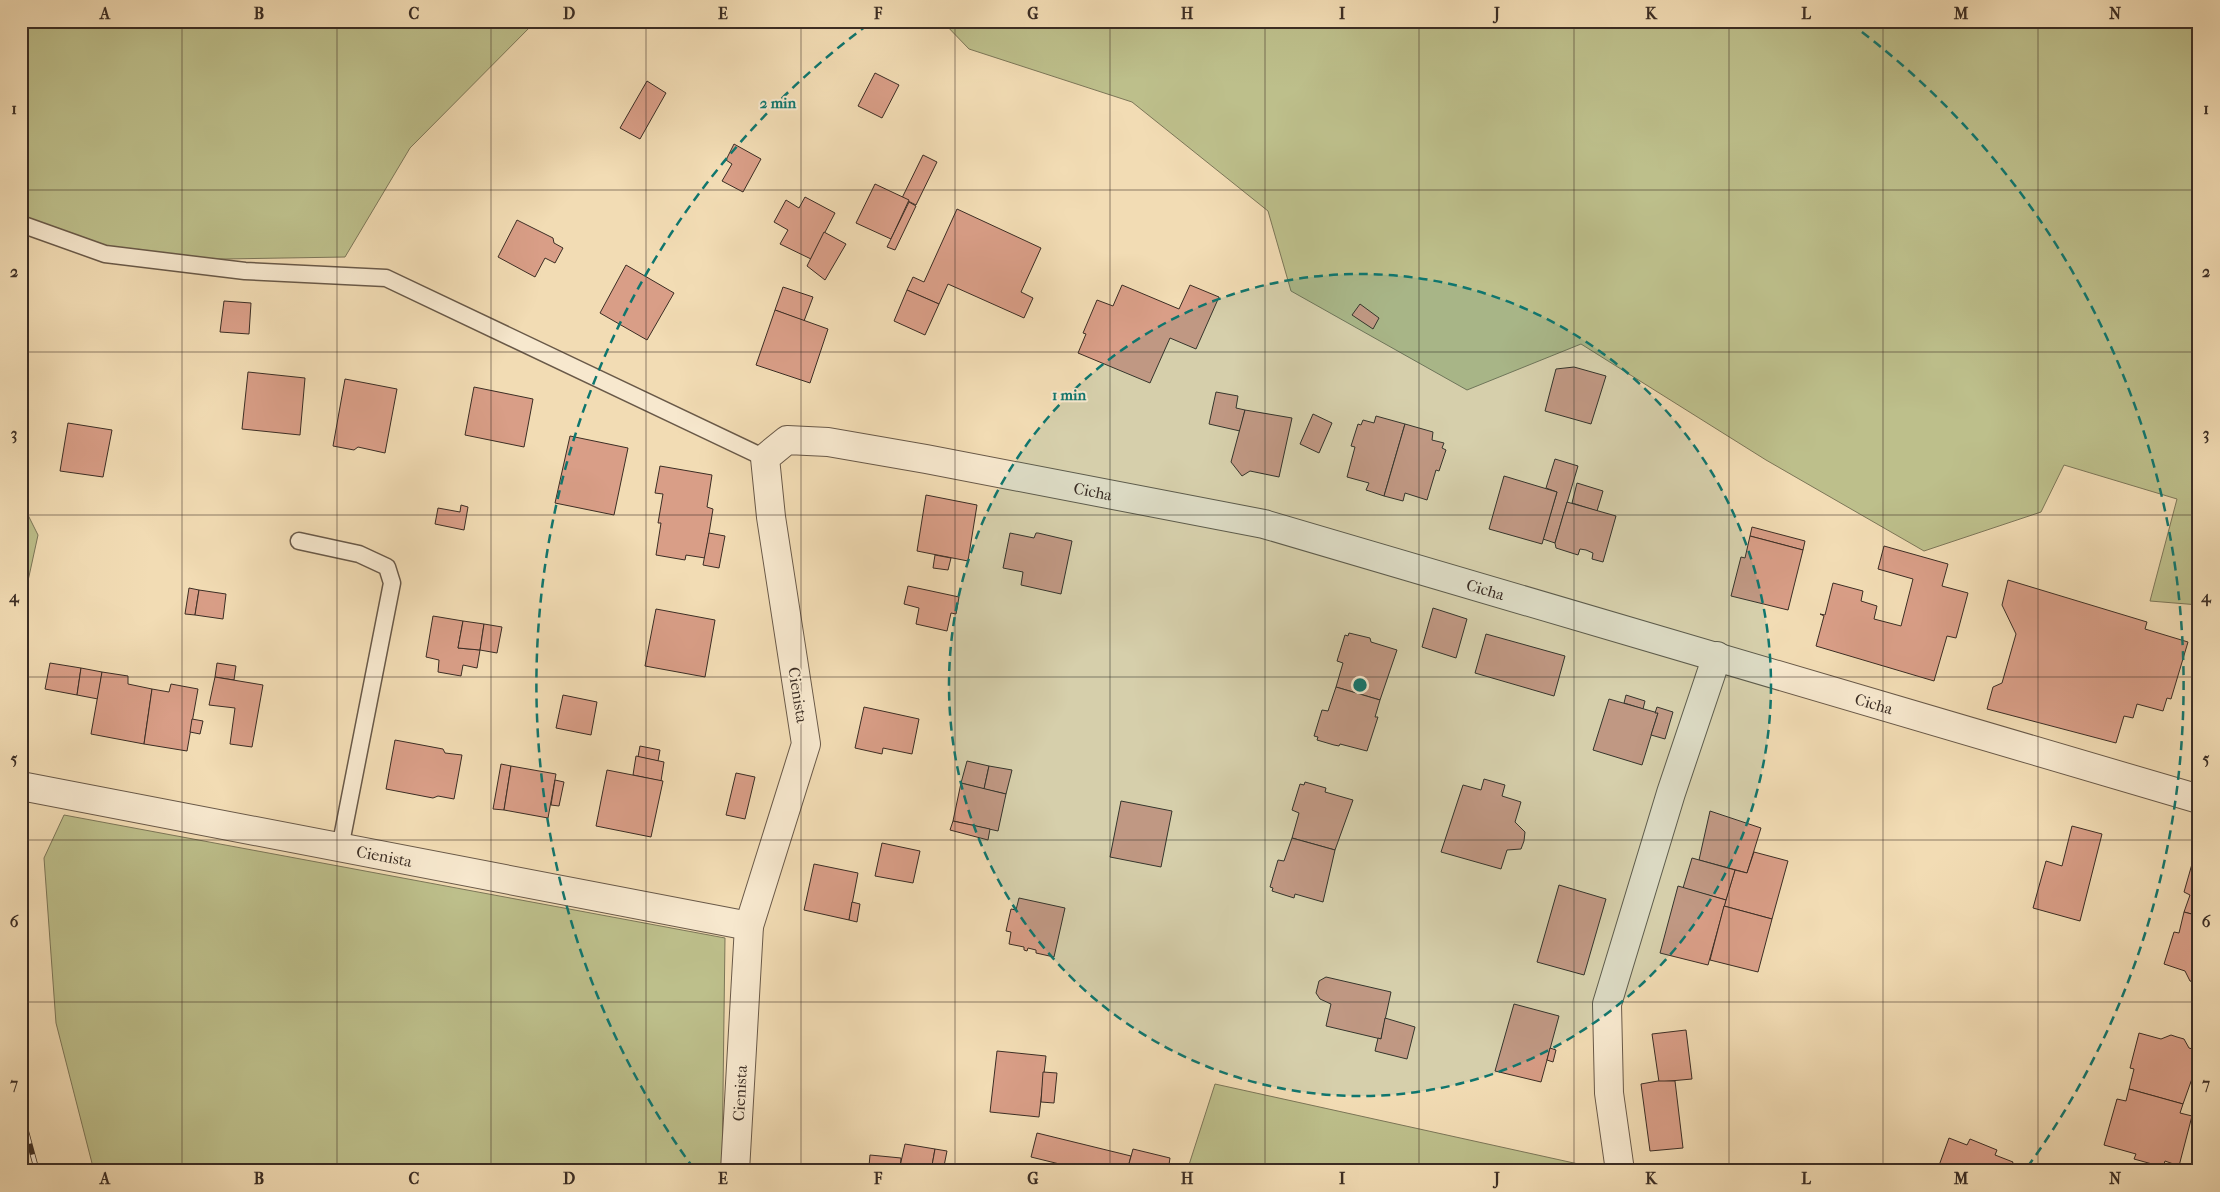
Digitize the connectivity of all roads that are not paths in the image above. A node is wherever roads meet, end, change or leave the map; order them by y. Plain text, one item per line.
1 (21, 224) edge
2 (765, 458) junction
3 (299, 540) dead end
4 (1717, 656) junction
5 (24, 786) edge
6 (2199, 799) edge
7 (340, 848) junction
8 (749, 926) junction
9 (735, 1171) edge
10 (1620, 1171) edge

1 - 2 lane
2 - 4 street, Cicha
2 - 8 street, Cienista
3 - 7 lane
4 - 6 street, Cicha
4 - 10 street
5 - 7 street, Cienista
7 - 8 street, Cienista
8 - 9 street, Cienista

